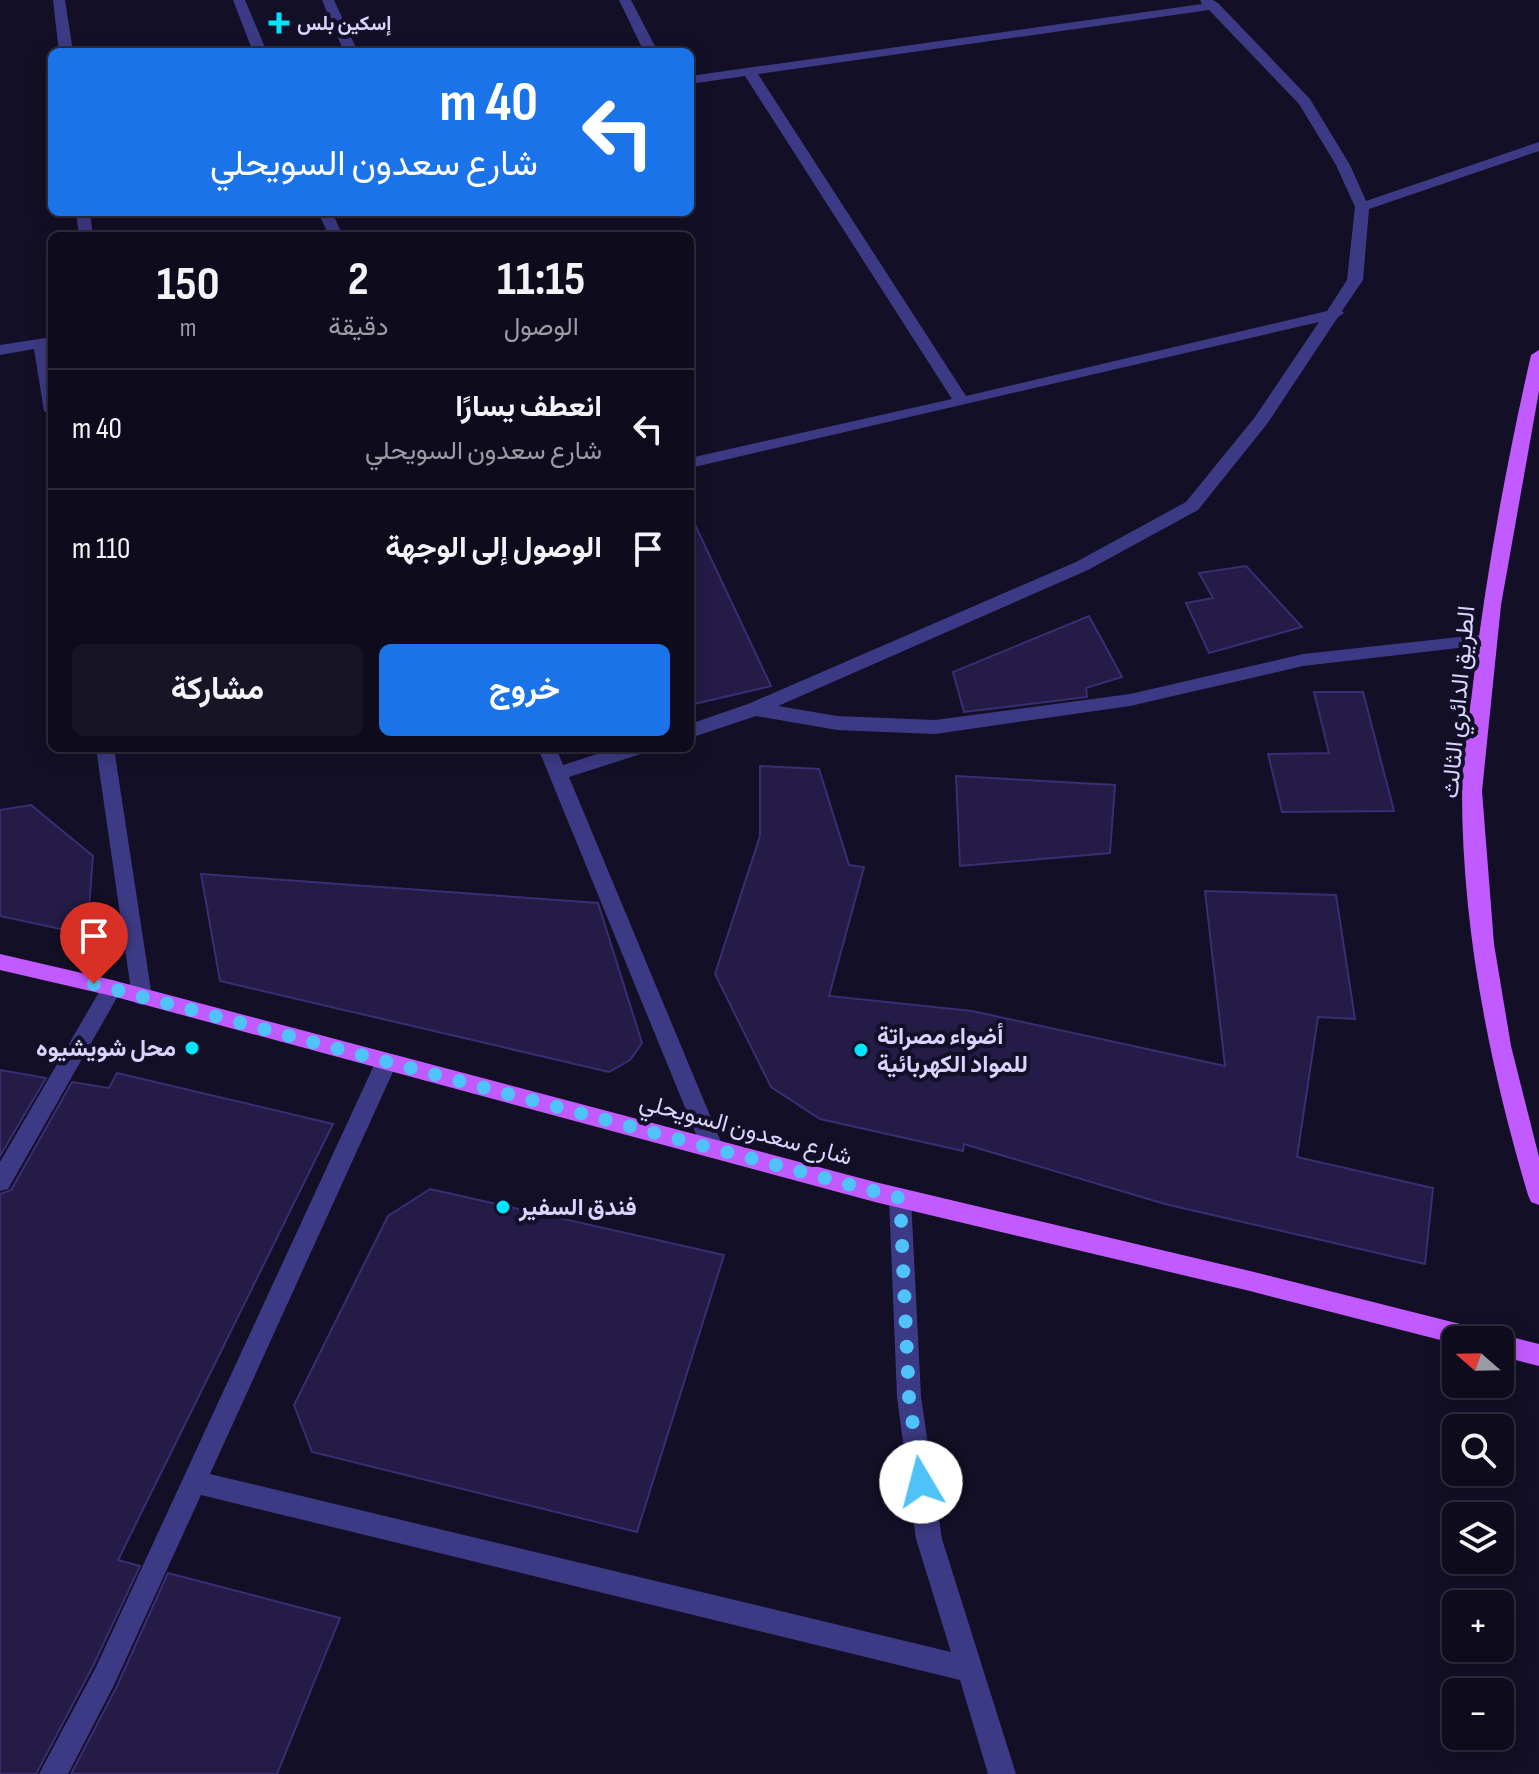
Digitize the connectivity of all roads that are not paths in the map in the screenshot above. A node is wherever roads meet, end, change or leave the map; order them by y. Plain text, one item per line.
1 (59, 0) edge
2 (239, 0) edge
3 (328, 0) edge
4 (625, 0) edge
5 (1209, 3) edge
6 (65, 48) edge
7 (258, 48) edge
8 (350, 48) edge
9 (649, 48) edge
10 (750, 73) junction
11 (694, 80) edge
12 (1539, 146) edge
13 (1362, 207) junction
14 (1336, 313) junction
15 (46, 342) edge
16 (0, 350) edge
17 (1539, 355) edge
18 (48, 365) edge
19 (962, 402) junction
20 (694, 462) edge
21 (1487, 640) junction
22 (755, 709) junction
23 (694, 730) edge
24 (106, 752) edge
25 (549, 752) edge
26 (625, 752) edge
27 (557, 774) junction
28 (0, 962) edge
29 (112, 988) junction
30 (142, 997) junction
31 (386, 1063) junction
32 (713, 1149) junction
33 (0, 1182) edge
34 (1539, 1195) edge
35 (900, 1198) junction
36 (1442, 1330) edge
37 (1514, 1349) edge
38 (1539, 1355) edge
39 (196, 1482) junction
40 (967, 1669) junction
41 (53, 1774) edge
42 (1002, 1774) edge

1 - 6 street
2 - 7 street
3 - 8 street
4 - 9 street
5 - 10 street
5 - 13 street
10 - 11 street
10 - 19 street
12 - 13 street
13 - 14 street
14 - 19 street
14 - 22 street
15 - 16 street
15 - 18 street
17 - 21 main road, الطريق الدائري الثالث
19 - 20 street
21 - 22 street
21 - 34 main road, الطريق الدائري الثالث
22 - 23 street
24 - 30 street
25 - 27 street
26 - 27 street
27 - 32 street
28 - 29 main road, شارع سعدون السويحلي
29 - 30 main road, شارع سعدون السويحلي
29 - 33 street
30 - 31 main road, شارع سعدون السويحلي
31 - 32 main road, شارع سعدون السويحلي
31 - 39 street
32 - 35 main road, شارع سعدون السويحلي
35 - 36 main road, شارع سعدون السويحلي
35 - 40 street
37 - 38 main road
39 - 40 street
39 - 41 street
40 - 42 street

